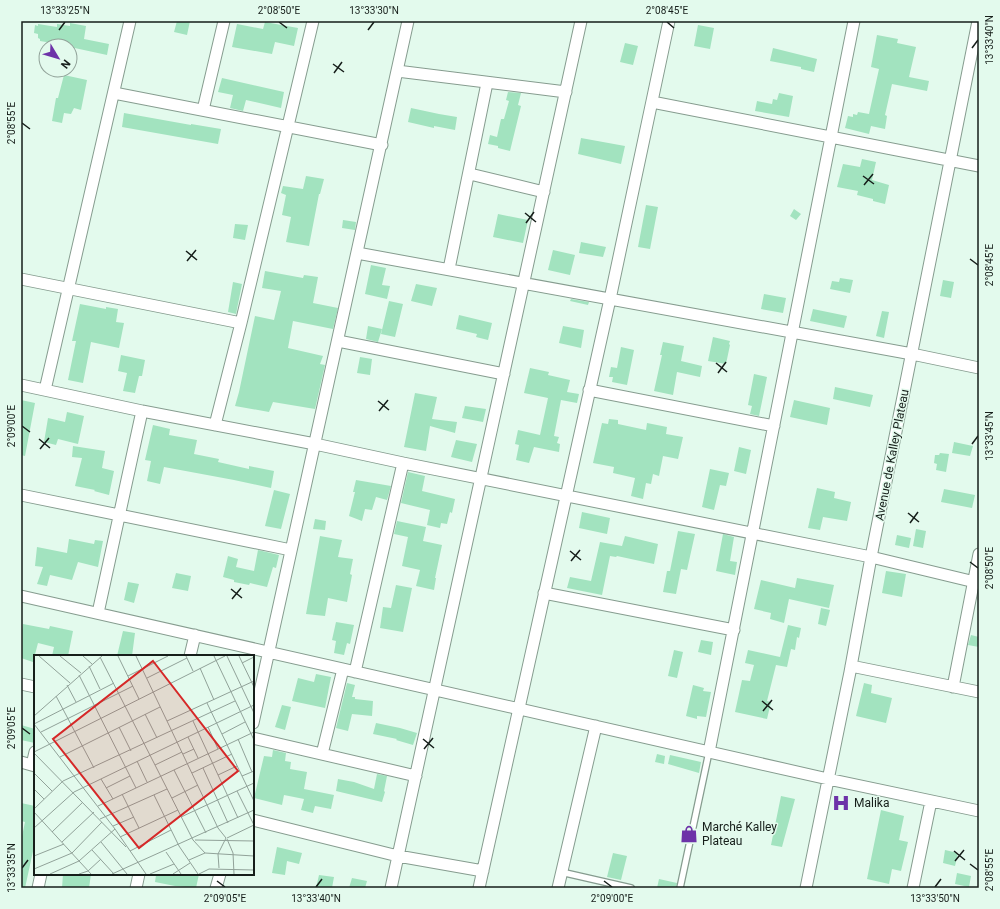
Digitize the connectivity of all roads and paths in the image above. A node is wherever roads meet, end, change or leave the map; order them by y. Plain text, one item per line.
1 (130, 21) edge
2 (224, 21) edge
3 (312, 21) edge
4 (408, 21) edge
5 (581, 21) edge
6 (669, 21) edge
7 (854, 21) edge
8 (978, 21) edge
9 (397, 71) junction
10 (487, 83) junction
11 (114, 92) junction
12 (566, 92) junction
13 (652, 102) junction
14 (203, 110) junction
15 (287, 126) junction
16 (831, 138) junction
17 (382, 145) junction
18 (950, 161) junction
19 (979, 166) edge
20 (470, 174) junction
21 (544, 192) junction
22 (357, 253) junction
23 (449, 270) junction
24 (21, 279) edge
25 (524, 283) junction
26 (68, 288) junction
27 (610, 299) junction
28 (241, 323) junction
29 (792, 332) junction
30 (338, 341) junction
31 (912, 354) junction
32 (979, 368) edge
33 (504, 374) junction
34 (21, 385) edge
35 (45, 390) junction
36 (589, 390) junction
37 (142, 411) junction
38 (215, 425) junction
39 (774, 426) junction
40 (315, 444) junction
41 (403, 463) junction
42 (481, 479) junction
43 (21, 495) edge
44 (566, 496) junction
45 (120, 515) junction
46 (753, 533) junction
47 (291, 550) junction
48 (979, 554) edge
49 (871, 557) junction
50 (976, 583) edge
51 (544, 593) junction
52 (21, 596) edge
53 (98, 614) junction
54 (734, 630) junction
55 (195, 635) junction
56 (269, 652) junction
57 (190, 655) edge
58 (851, 666) junction
59 (343, 669) junction
60 (355, 672) junction
61 (21, 684) edge
62 (34, 687) edge
63 (953, 687) junction
64 (435, 690) junction
65 (979, 692) edge
66 (519, 709) junction
67 (254, 719) edge
68 (596, 726) junction
69 (254, 738) edge
70 (709, 752) junction
71 (322, 754) junction
72 (21, 762) edge
73 (34, 765) edge
74 (416, 776) junction
75 (828, 779) junction
76 (931, 801) junction
77 (979, 811) edge
78 (254, 820) edge
79 (398, 856) junction
80 (483, 872) junction
81 (562, 872) junction
82 (41, 875) edge
83 (139, 875) edge
84 (220, 875) edge
85 (38, 888) edge
86 (136, 888) edge
87 (216, 888) edge
88 (390, 888) edge
89 (479, 888) edge
90 (558, 888) edge
91 (632, 888) edge
92 (680, 888) edge
93 (806, 888) edge
94 (913, 888) edge

1 - 11 street
2 - 14 street
3 - 15 street
4 - 9 street
5 - 12 street
6 - 13 street
7 - 16 street
8 - 18 street, Avenue de Kalley Plateau
9 - 10 street
9 - 17 street
10 - 12 street
10 - 20 street
11 - 14 street
11 - 26 street
12 - 21 street
13 - 16 street
13 - 27 street
14 - 15 street
15 - 17 street
15 - 28 street
16 - 18 street
16 - 29 street
17 - 22 street
18 - 19 street
18 - 31 street, Avenue de Kalley Plateau
20 - 21 street
20 - 23 street
21 - 25 street
22 - 23 street
22 - 30 street
23 - 25 street
24 - 26 street
25 - 27 street
25 - 33 street
26 - 28 street
26 - 35 street
27 - 29 street
27 - 36 street
28 - 38 street
29 - 31 street
29 - 39 street
30 - 33 street
30 - 40 street
31 - 32 street
31 - 49 street, Avenue de Kalley Plateau
33 - 42 street
34 - 35 street
35 - 37 street
36 - 39 street
36 - 44 street
37 - 38 street
37 - 45 street
38 - 40 street
39 - 46 street
40 - 41 street
40 - 47 street
41 - 42 street
41 - 60 street
42 - 44 street
42 - 64 street
43 - 45 street
44 - 46 street
44 - 51 street
45 - 47 street
45 - 53 street
46 - 49 street
46 - 54 street
47 - 56 street
48 - 50 street
49 - 50 street
49 - 58 street, Avenue de Kalley Plateau
50 - 63 street
51 - 54 street
51 - 66 street
52 - 53 street
53 - 55 street
54 - 70 street
55 - 56 street
55 - 57 street
56 - 59 street
56 - 67 street
58 - 63 street
58 - 75 street, Avenue de Kalley Plateau
59 - 60 street
59 - 71 street
60 - 64 street
61 - 62 street
63 - 65 street
64 - 66 street
64 - 74 street
66 - 68 street
66 - 80 street
68 - 70 street
68 - 81 street
69 - 71 street
70 - 75 street
70 - 92 lane
71 - 74 street
72 - 73 street
74 - 79 street
75 - 76 street
75 - 93 street, Avenue de Kalley Plateau
76 - 77 street
76 - 94 street
78 - 79 street
79 - 80 street
79 - 88 street
80 - 89 street
81 - 90 street
81 - 91 lane
82 - 85 street
83 - 86 street
84 - 87 street

